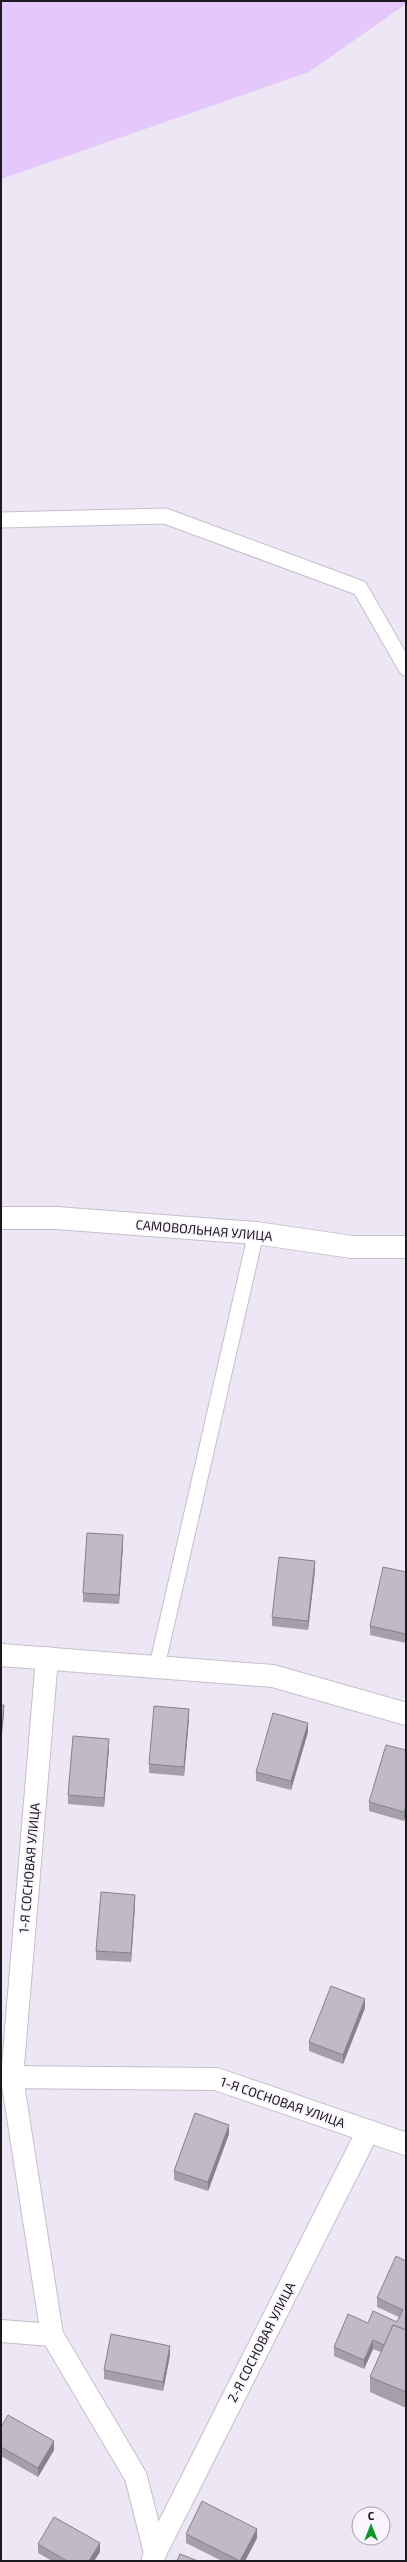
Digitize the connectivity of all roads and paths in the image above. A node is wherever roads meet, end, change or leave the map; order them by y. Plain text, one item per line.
1 (1, 520) edge
2 (406, 668) edge
3 (1, 1218) edge
4 (256, 1233) junction
5 (406, 1248) edge
6 (1, 1655) edge
7 (46, 1658) junction
8 (157, 1666) junction
9 (406, 1714) edge
10 (7, 2077) edge
11 (368, 2131) junction
12 (406, 2144) edge
13 (1, 2331) edge
14 (52, 2335) junction
15 (153, 2557) edge

1 - 2 lane
3 - 4 street, САМОВОЛЬНАЯ УЛИЦА
4 - 5 street, САМОВОЛЬНАЯ УЛИЦА
4 - 8 lane
6 - 7 street
7 - 8 street
7 - 10 street, 1-Я СОСНОВАЯ УЛИЦА
8 - 9 street
10 - 11 street, 1-Я СОСНОВАЯ УЛИЦА
10 - 14 street, 2-Я СОСНОВАЯ УЛИЦА
11 - 12 street, 1-Я СОСНОВАЯ УЛИЦА
11 - 15 street, 2-Я СОСНОВАЯ УЛИЦА
13 - 14 street
14 - 15 street, 2-Я СОСНОВАЯ УЛИЦА

